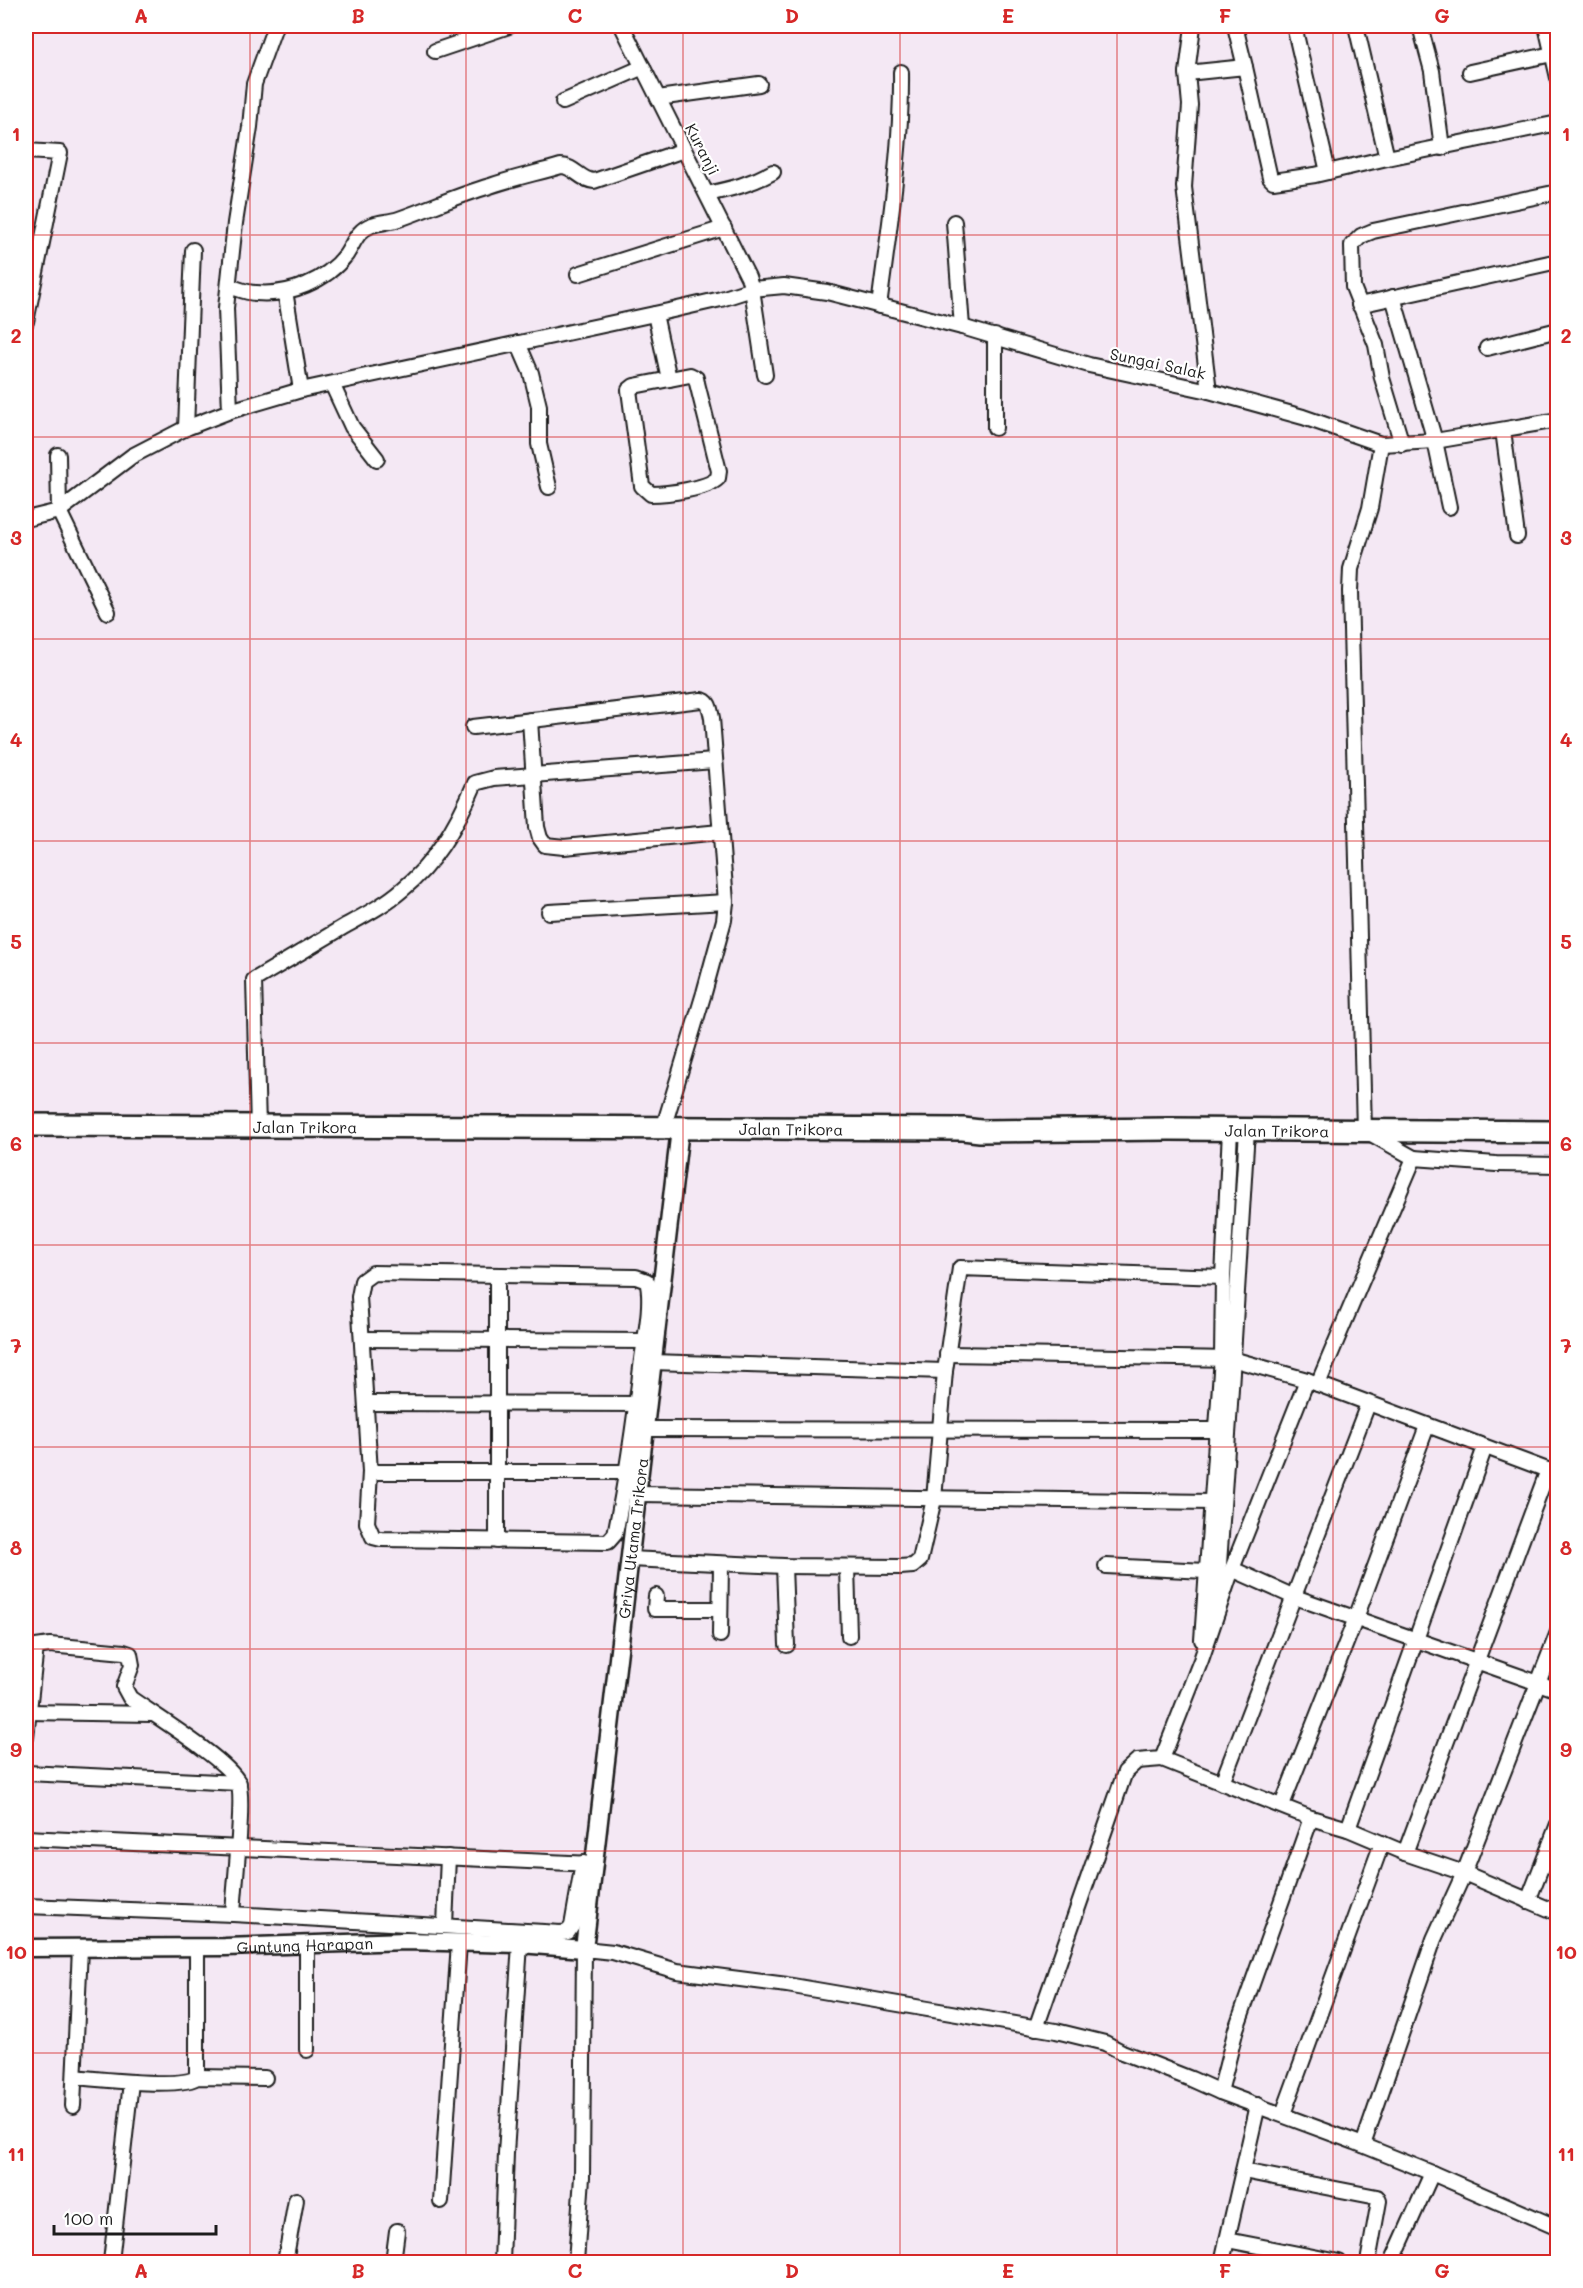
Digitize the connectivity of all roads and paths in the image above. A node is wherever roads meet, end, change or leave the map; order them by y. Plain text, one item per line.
1 (275, 26) edge
2 (509, 26) edge
3 (622, 26) edge
4 (1193, 26) edge
5 (1235, 26) edge
6 (1294, 26) edge
7 (1356, 26) edge
8 (1420, 26) edge
9 (1546, 26) edge
10 (435, 51) dead end
11 (1552, 54) junction
12 (643, 67) junction
13 (1245, 67) junction
14 (901, 72) dead end
15 (1470, 72) dead end
16 (1187, 73) junction
17 (1557, 78) edge
18 (759, 84) dead end
19 (658, 98) junction
20 (563, 102) dead end
21 (1557, 123) edge
22 (1442, 148) junction
23 (684, 150) junction
24 (26, 152) edge
25 (1387, 158) junction
26 (773, 172) dead end
27 (1328, 172) junction
28 (1557, 192) edge
29 (706, 194) junction
30 (954, 222) dead end
31 (724, 228) junction
32 (193, 250) dead end
33 (1557, 261) edge
34 (578, 274) dead end
35 (229, 286) junction
36 (752, 289) junction
37 (29, 296) edge
38 (286, 297) dead end
39 (1394, 297) junction
40 (1359, 305) junction
41 (879, 306) junction
42 (655, 314) junction
43 (26, 322) edge
44 (962, 327) junction
45 (1557, 330) edge
46 (995, 336) junction
47 (518, 343) junction
48 (1487, 348) dead end
49 (765, 375) dead end
50 (669, 379) junction
51 (332, 384) junction
52 (301, 390) junction
53 (1209, 392) junction
54 (230, 411) junction
55 (1557, 420) edge
56 (186, 428) junction
57 (994, 428) dead end
58 (1503, 430) junction
59 (1435, 441) junction
60 (1381, 444) junction
61 (1402, 444) junction
62 (58, 455) dead end
63 (377, 459) dead end
64 (549, 487) dead end
65 (1449, 507) dead end
66 (59, 511) junction
67 (26, 519) edge
68 (1517, 536) dead end
69 (108, 612) dead end
70 (530, 720) junction
71 (473, 727) dead end
72 (714, 762) junction
73 (535, 777) junction
74 (720, 832) junction
75 (726, 902) junction
76 (549, 912) dead end
77 (26, 1125) edge
78 (258, 1127) junction
79 (671, 1128) junction
80 (1239, 1130) junction
81 (1364, 1130) junction
82 (1557, 1132) edge
83 (1414, 1158) junction
84 (1557, 1165) edge
85 (497, 1275) junction
86 (1223, 1276) junction
87 (362, 1339) junction
88 (497, 1340) junction
89 (645, 1341) junction
90 (947, 1354) junction
91 (1227, 1358) junction
92 (652, 1362) junction
93 (945, 1371) junction
94 (1312, 1382) junction
95 (366, 1403) junction
96 (497, 1404) junction
97 (1368, 1404) junction
98 (642, 1405) junction
99 (1427, 1425) junction
100 (645, 1429) junction
101 (1218, 1430) junction
102 (941, 1431) junction
103 (1485, 1447) junction
104 (370, 1472) junction
105 (497, 1472) junction
106 (628, 1472) junction
107 (1553, 1472) edge
108 (638, 1494) junction
109 (934, 1499) junction
110 (1212, 1502) junction
111 (497, 1541) junction
112 (629, 1559) junction
113 (721, 1564) junction
114 (784, 1566) junction
115 (1106, 1566) dead end
116 (847, 1567) junction
117 (1232, 1569) junction
118 (1206, 1571) junction
119 (657, 1596) dead end
120 (1292, 1596) junction
121 (720, 1610) junction
122 (1356, 1618) junction
123 (1210, 1631) junction
124 (1557, 1632) edge
125 (720, 1635) dead end
126 (849, 1636) dead end
127 (1417, 1640) junction
128 (787, 1645) dead end
129 (1201, 1660) junction
130 (1477, 1661) junction
131 (1538, 1683) junction
132 (1557, 1690) edge
133 (27, 1712) junction
134 (152, 1714) junction
135 (26, 1737) edge
136 (1162, 1759) junction
137 (26, 1773) edge
138 (239, 1783) junction
139 (1222, 1783) junction
140 (1282, 1806) junction
141 (1311, 1818) junction
142 (1557, 1824) edge
143 (1348, 1829) junction
144 (26, 1838) edge
145 (1382, 1843) junction
146 (237, 1848) junction
147 (1405, 1853) junction
148 (448, 1857) junction
149 (588, 1864) junction
150 (1464, 1873) junction
151 (1528, 1901) junction
152 (26, 1906) edge
153 (1557, 1913) edge
154 (233, 1914) junction
155 (445, 1925) junction
156 (459, 1942) junction
157 (307, 1944) junction
158 (520, 1944) junction
159 (197, 1947) junction
160 (26, 1948) edge
161 (80, 1948) junction
162 (584, 1949) junction
163 (1036, 2028) junction
164 (307, 2050) dead end
165 (75, 2077) junction
166 (197, 2077) junction
167 (265, 2078) dead end
168 (131, 2082) junction
169 (1220, 2092) junction
170 (1258, 2105) junction
171 (73, 2106) dead end
172 (1283, 2115) junction
173 (1363, 2145) junction
174 (1243, 2171) junction
175 (1432, 2173) junction
176 (296, 2200) dead end
177 (441, 2201) dead end
178 (1557, 2228) edge
179 (397, 2231) dead end
180 (1227, 2240) junction
181 (111, 2262) edge
182 (285, 2262) edge
183 (393, 2262) edge
184 (502, 2262) edge
185 (576, 2262) edge
186 (1222, 2262) edge
187 (1339, 2262) edge
188 (1368, 2262) edge
189 (1392, 2262) edge

1 - 35 street
2 - 10 street
3 - 12 street, Kuranji
4 - 16 street
5 - 13 street
6 - 27 street
7 - 25 street
8 - 22 street
9 - 11 street
11 - 15 street
11 - 17 street
12 - 19 street, Kuranji
12 - 20 street
13 - 16 street
13 - 27 street
14 - 41 street
16 - 53 street
18 - 19 street
19 - 23 street, Kuranji
21 - 22 street
22 - 25 street
23 - 29 street, Kuranji
23 - 35 street
24 - 37 street
25 - 27 street
26 - 29 street
28 - 40 street
29 - 31 street, Kuranji
30 - 44 street
31 - 34 street
31 - 36 street, Kuranji
32 - 56 street
33 - 39 street
35 - 54 street
36 - 41 street, Sungai Salak
36 - 42 street, Sungai Salak
36 - 49 street, Kuranji
37 - 43 street
38 - 52 street
39 - 40 street
39 - 59 street
40 - 61 street
41 - 44 street, Sungai Salak
42 - 47 street, Sungai Salak
42 - 50 street
44 - 46 street, Sungai Salak
45 - 48 street
46 - 53 street, Sungai Salak
46 - 57 street
47 - 51 street, Sungai Salak
47 - 64 street
50 - 50 street
51 - 52 street, Sungai Salak
51 - 63 street
52 - 54 street, Sungai Salak
53 - 60 street, Sungai Salak
54 - 56 street, Sungai Salak
55 - 58 street, Sungai Salak
56 - 66 street, Sungai Salak
58 - 59 street, Sungai Salak
58 - 68 street
59 - 61 street, Sungai Salak
59 - 65 street
60 - 61 street, Sungai Salak
60 - 81 street
62 - 66 street
66 - 67 street
66 - 69 street
70 - 71 street
70 - 72 street
70 - 73 street
72 - 73 street
72 - 74 street
73 - 74 street
73 - 78 street
74 - 75 street
75 - 76 street
75 - 79 street
77 - 78 main road, Jalan Trikora
78 - 79 main road, Jalan Trikora
79 - 80 main road, Jalan Trikora
79 - 92 street, Griya Utama Trikora
80 - 81 main road, Jalan Trikora
80 - 86 street
80 - 91 street
81 - 82 main road, Jalan Trikora
81 - 83 street
83 - 84 street
83 - 94 street
85 - 87 street
85 - 88 street
85 - 89 street
86 - 90 street
86 - 91 street
87 - 88 street
87 - 95 street
88 - 89 street
88 - 96 street
89 - 98 street
90 - 91 street
90 - 93 street
91 - 94 street
91 - 101 street
91 - 123 street
92 - 93 street
92 - 98 street, Griya Utama Trikora
93 - 102 street
94 - 97 street
94 - 117 street
95 - 96 street
95 - 104 street
96 - 98 street
96 - 105 street
97 - 99 street
97 - 120 street
98 - 100 street, Griya Utama Trikora
98 - 106 street
99 - 103 street
99 - 122 street
100 - 102 street
100 - 108 street, Griya Utama Trikora
101 - 102 street
101 - 110 street
102 - 109 street
103 - 107 street
103 - 127 street
104 - 105 street
104 - 111 street
105 - 106 street
105 - 111 street
106 - 111 street
107 - 130 street
108 - 109 street
108 - 112 street, Griya Utama Trikora
109 - 110 street
109 - 116 street
110 - 118 street
112 - 113 street
112 - 149 street, Griya Utama Trikora
113 - 114 street
113 - 121 street
114 - 116 street
114 - 128 street
115 - 118 street
116 - 126 street
117 - 120 street
117 - 123 street
118 - 129 street
119 - 121 street
120 - 122 street
120 - 139 street
121 - 125 street
122 - 127 street
122 - 140 street
123 - 129 street
124 - 131 street
127 - 130 street
127 - 143 street
129 - 136 street
130 - 131 street
130 - 147 street
131 - 132 street
131 - 150 street
133 - 134 street
133 - 134 street
133 - 135 street
134 - 138 street
136 - 139 street
136 - 163 street
137 - 138 street
138 - 146 street
139 - 140 street
140 - 141 street
141 - 143 street
141 - 169 street
142 - 151 street
143 - 145 street
144 - 146 street
145 - 147 street
145 - 172 street
146 - 148 street
146 - 154 street
147 - 150 street
148 - 149 street
148 - 155 street
149 - 155 street
149 - 162 street, Griya Utama Trikora
150 - 151 street
150 - 173 street
151 - 153 street
152 - 154 street
154 - 155 street
156 - 157 street, Guntung Harapan
156 - 158 street, Guntung Harapan
156 - 177 street
157 - 159 street, Guntung Harapan
157 - 164 street
158 - 162 street, Guntung Harapan
158 - 184 street
159 - 161 street, Guntung Harapan
159 - 166 street
160 - 161 street, Guntung Harapan
161 - 165 street
162 - 163 street
162 - 185 street
163 - 169 street
165 - 168 street
165 - 171 street
166 - 167 street
166 - 168 street
168 - 181 street
169 - 170 street
170 - 172 street
170 - 174 street
172 - 173 street
173 - 175 street
174 - 180 street
174 - 188 street
175 - 178 street
175 - 189 street
176 - 182 street
179 - 183 street
180 - 186 street
180 - 187 street

